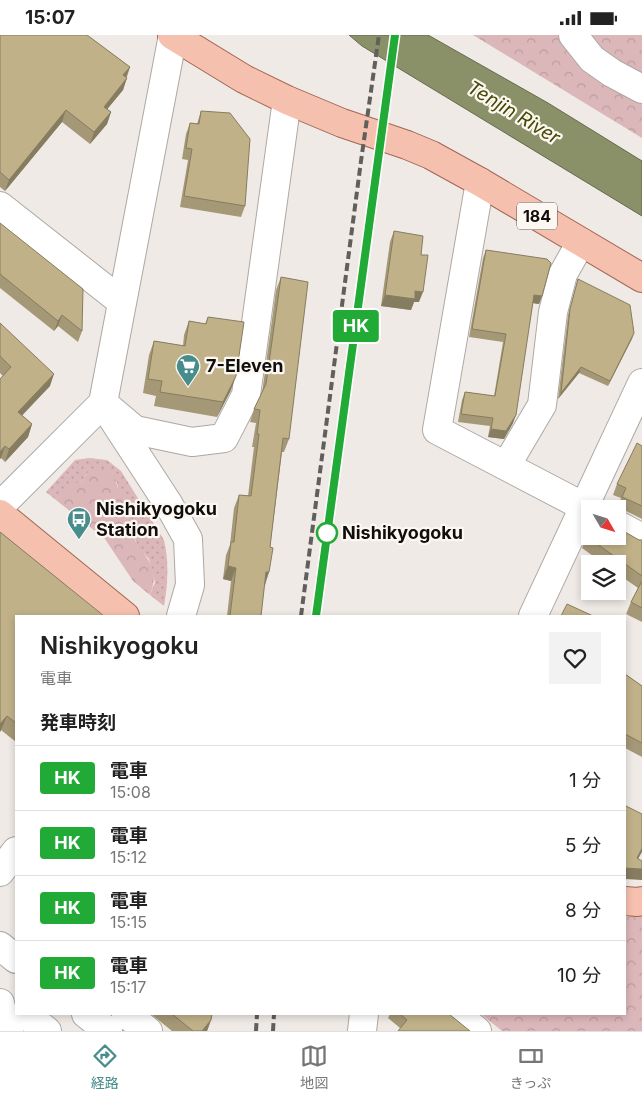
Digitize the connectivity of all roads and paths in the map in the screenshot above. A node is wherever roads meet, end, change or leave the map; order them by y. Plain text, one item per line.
1 (173, 35) edge
2 (573, 35) edge
3 (642, 89) edge
4 (287, 100) junction
5 (480, 182) junction
6 (0, 206) edge
7 (581, 242) junction
8 (642, 277) edge
9 (122, 302) junction
10 (642, 383) edge
11 (103, 403) junction
12 (506, 466) junction
13 (591, 500) edge
14 (581, 505) edge
15 (0, 506) edge
16 (0, 514) edge
17 (581, 520) edge
18 (626, 529) edge
19 (642, 538) edge
20 (124, 615) edge
21 (180, 615) edge
22 (534, 615) edge
23 (15, 852) edge
24 (0, 872) edge
25 (0, 932) edge
26 (15, 939) edge
27 (0, 946) edge
28 (15, 958) edge
29 (0, 995) edge
30 (0, 1003) edge
31 (15, 1006) edge
32 (25, 1015) edge
33 (87, 1015) edge
34 (127, 1015) edge
35 (364, 1015) edge
36 (457, 1015) edge
37 (9, 1031) edge
38 (47, 1031) edge
39 (108, 1031) edge
40 (148, 1031) edge
41 (362, 1031) edge
42 (477, 1031) edge

1 - 4 main road, 184
1 - 9 street
2 - 3 street
4 - 5 main road, 184
4 - 11 street
5 - 7 main road, 184
5 - 12 street
6 - 9 street
7 - 8 main road, 184
7 - 12 street
9 - 11 street
10 - 13 street
11 - 15 street
11 - 21 street
12 - 14 street
16 - 20 main road
17 - 22 street
18 - 19 street
23 - 24 street
25 - 26 street
27 - 28 street
29 - 31 street
30 - 37 street
32 - 38 street
33 - 39 street
34 - 40 street
35 - 41 street
36 - 42 street

